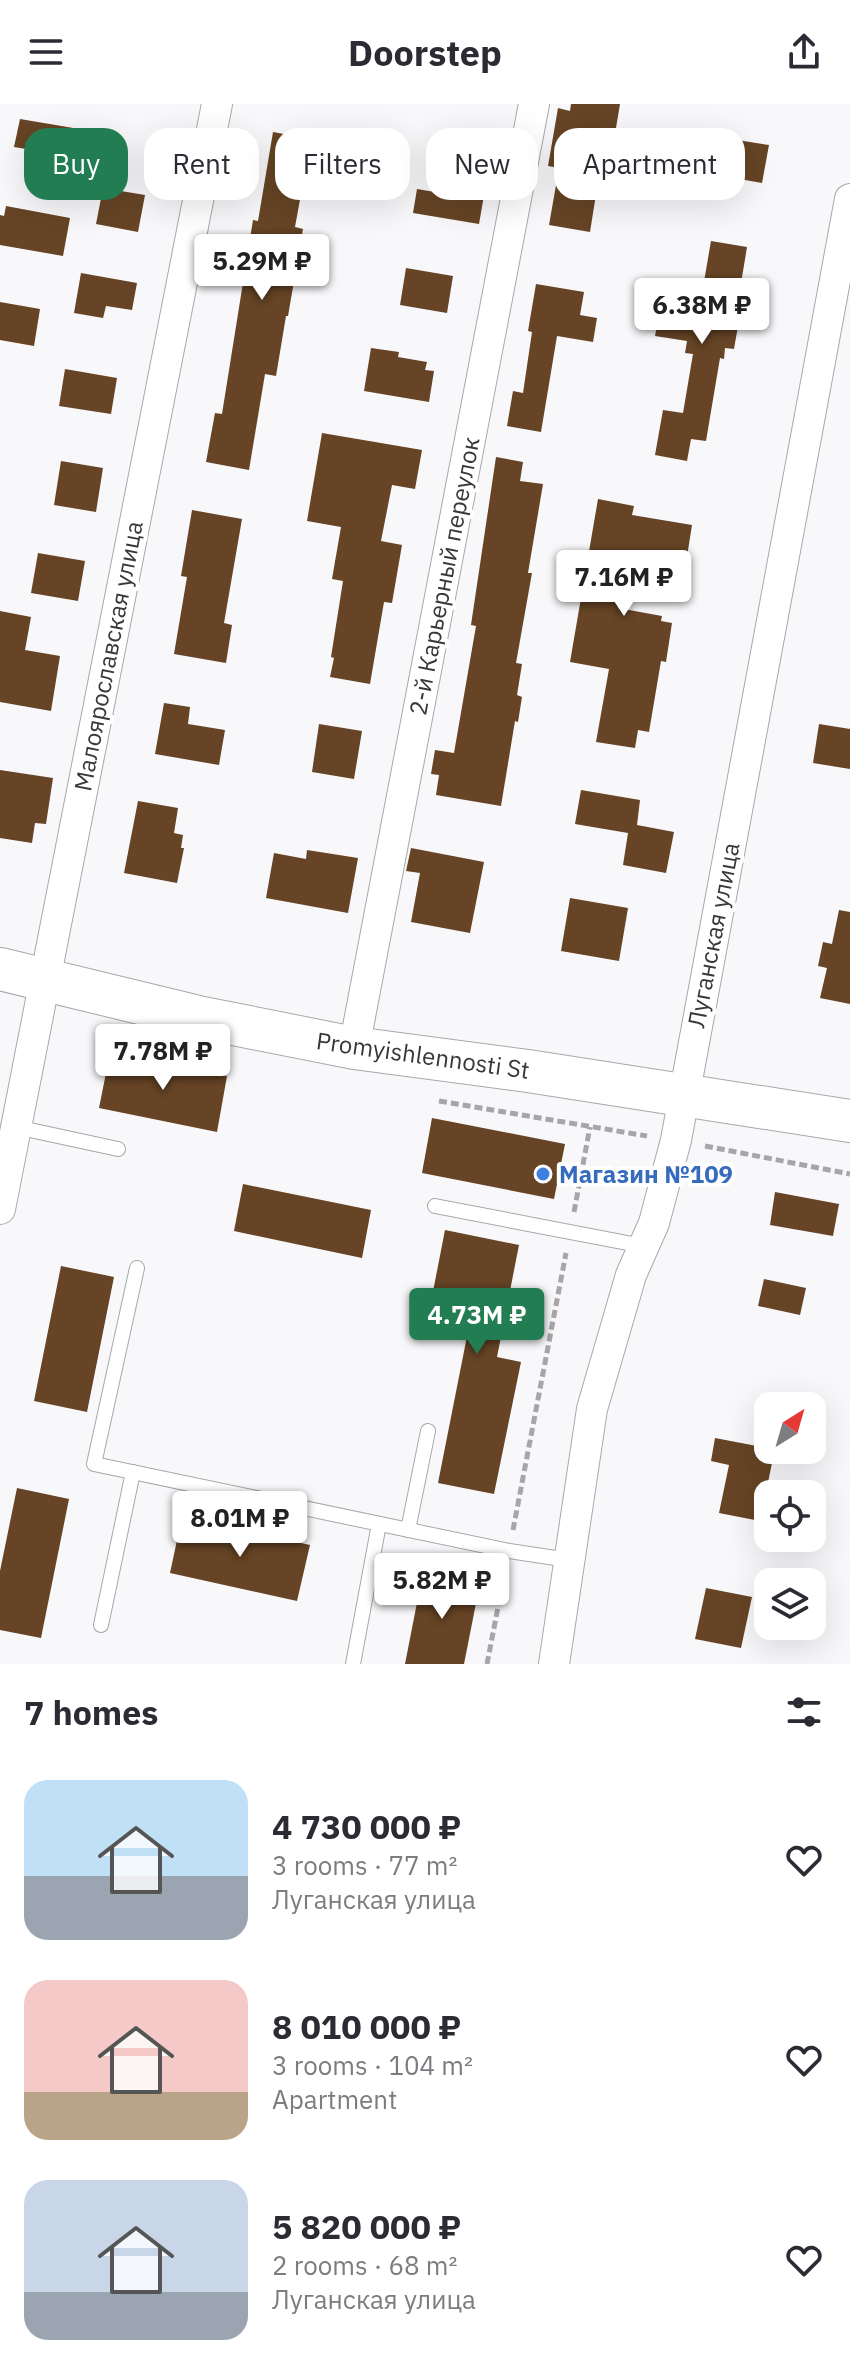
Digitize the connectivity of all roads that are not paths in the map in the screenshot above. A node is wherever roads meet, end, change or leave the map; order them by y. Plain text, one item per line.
1 (217, 104) edge
2 (534, 104) edge
3 (850, 199) edge
4 (0, 969) edge
5 (44, 978) junction
6 (354, 1048) junction
7 (684, 1094) junction
8 (850, 1121) edge
9 (16, 1127) junction
10 (118, 1149) dead end
11 (435, 1206) dead end
12 (0, 1209) edge
13 (643, 1246) junction
14 (137, 1268) dead end
15 (428, 1431) dead end
16 (133, 1472) junction
17 (379, 1524) junction
18 (408, 1530) junction
19 (569, 1560) junction
20 (101, 1625) dead end
21 (353, 1664) edge
22 (554, 1664) edge

1 - 5 street, Малоярославская улица
2 - 6 street, 2-й Карьерный переулок
3 - 7 street, Луганская улица
4 - 5 main road, Promyishlennosti St
5 - 6 main road, Promyishlennosti St
5 - 9 street, Малоярославская улица
6 - 7 main road, Promyishlennosti St
7 - 8 main road, Promyishlennosti St
7 - 13 street, Луганская улица
9 - 10 lane
9 - 12 street, Малоярославская улица
11 - 13 lane
13 - 19 street, Луганская улица
14 - 16 lane
15 - 18 lane
16 - 17 lane
16 - 20 lane
17 - 18 lane
17 - 21 lane
18 - 19 lane
19 - 22 street, Луганская улица

